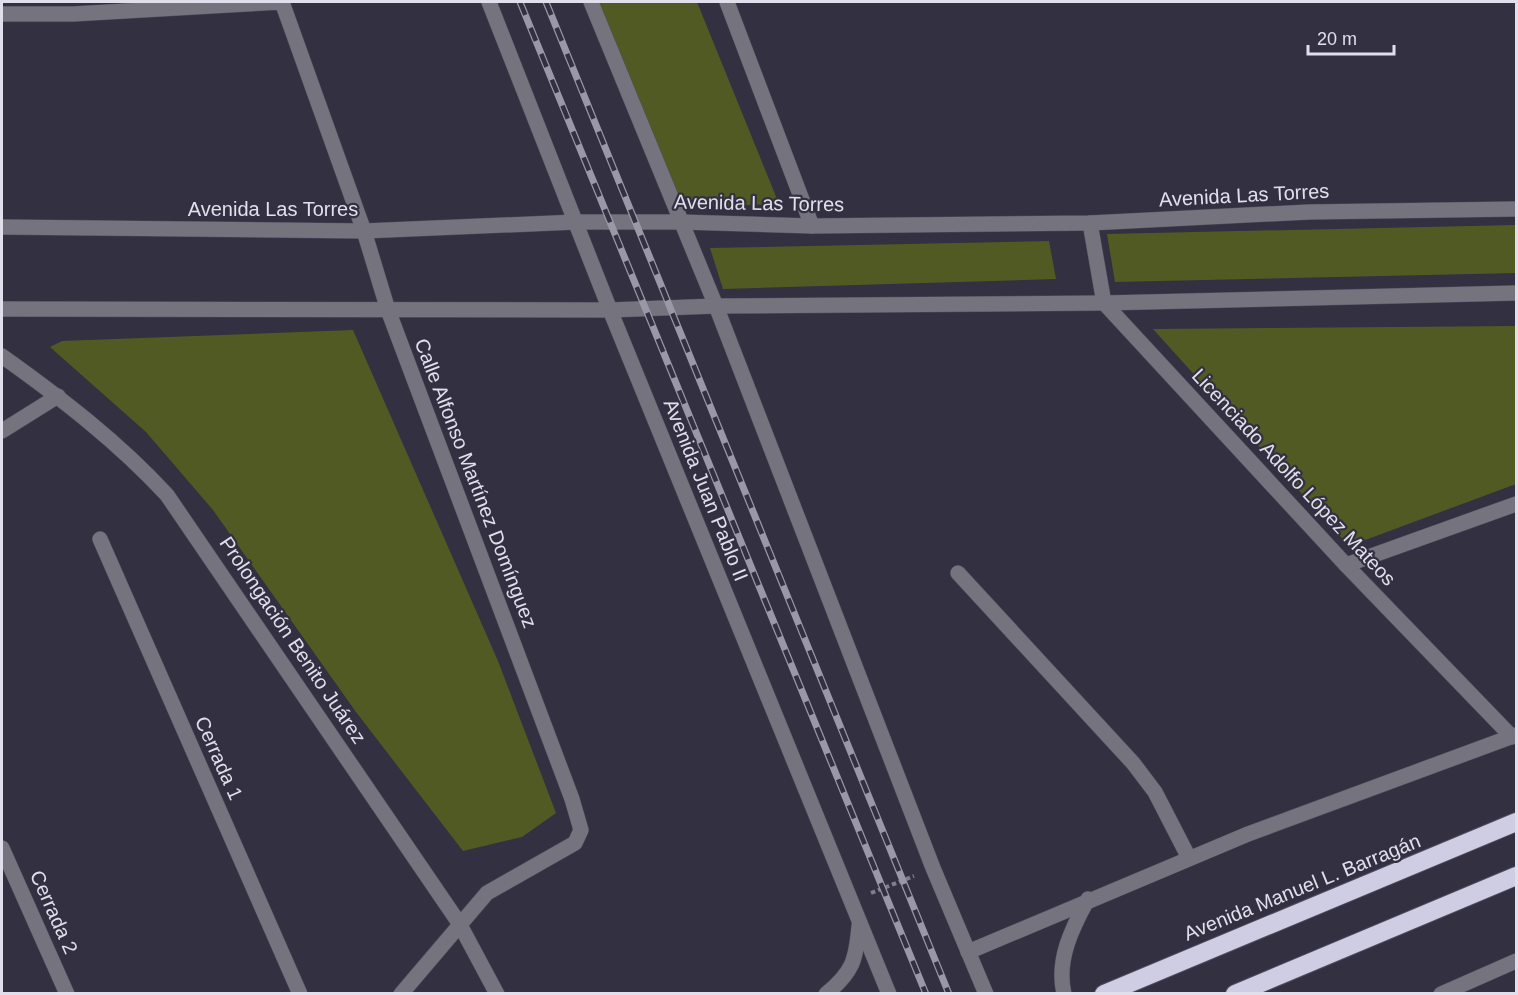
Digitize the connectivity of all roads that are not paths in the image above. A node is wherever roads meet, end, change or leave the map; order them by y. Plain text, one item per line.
1 (282, 2) edge
2 (489, 2) edge
3 (591, 2) edge
4 (727, 2) edge
5 (71, 8) edge
6 (2, 14) edge
7 (1516, 209) edge
8 (576, 222) junction
9 (681, 222) junction
10 (1090, 223) junction
11 (812, 226) junction
12 (2, 228) edge
13 (364, 231) junction
14 (1516, 293) edge
15 (1104, 303) junction
16 (717, 306) junction
17 (2, 309) edge
18 (388, 310) junction
19 (610, 310) junction
20 (2, 356) edge
21 (58, 396) junction
22 (2, 431) edge
23 (1516, 504) edge
24 (99, 539) dead end
25 (1346, 565) junction
26 (958, 573) dead end
27 (1514, 736) edge
28 (1516, 822) edge
29 (2, 848) edge
30 (1189, 858) junction
31 (1516, 876) edge
32 (1088, 899) junction
33 (459, 923) junction
34 (859, 923) junction
35 (968, 952) junction
36 (1516, 961) edge
37 (1480, 978) junction
38 (495, 990) edge
39 (68, 993) edge
40 (300, 993) edge
41 (401, 993) edge
42 (478, 993) edge
43 (826, 993) edge
44 (889, 993) edge
45 (986, 993) edge
46 (1064, 993) edge
47 (1104, 993) edge
48 (1235, 993) edge
49 (1441, 993) edge
50 (1484, 993) edge

1 - 5 street
1 - 13 street, Calle Alfonso Martínez Domínguez
2 - 8 street, Avenida Juan Pablo II
3 - 9 street
4 - 11 street
5 - 6 street
7 - 10 street, Avenida Las Torres
8 - 9 street, Avenida Las Torres
8 - 13 street, Avenida Las Torres
8 - 19 street, Avenida Juan Pablo II
9 - 11 street, Avenida Las Torres
9 - 16 street
10 - 11 street, Avenida Las Torres
10 - 15 street
12 - 13 street, Avenida Las Torres
13 - 18 street, Calle Alfonso Martínez Domínguez
14 - 15 street
15 - 16 street
15 - 25 street, Licenciado Adolfo López Mateos
16 - 19 street
16 - 35 street
17 - 18 street
18 - 19 street
18 - 33 street, Calle Alfonso Martínez Domínguez
19 - 34 street, Avenida Juan Pablo II
20 - 21 street, Prolongación Benito Juárez
21 - 22 street
21 - 33 street, Prolongación Benito Juárez
23 - 25 street
24 - 40 street, Cerrada 1
25 - 27 street, Licenciado Adolfo López Mateos
26 - 30 street
27 - 30 street
28 - 47 highway, Avenida Manuel L. Barragán
29 - 39 street, Cerrada 2
30 - 32 street
31 - 48 highway
32 - 35 street
32 - 46 street
33 - 38 street, Prolongación Benito Juárez
33 - 41 street, Calle Alfonso Martínez Domínguez
34 - 43 street
34 - 44 street, Avenida Juan Pablo II
35 - 45 street
36 - 37 street
37 - 49 street
37 - 50 street
38 - 42 street

